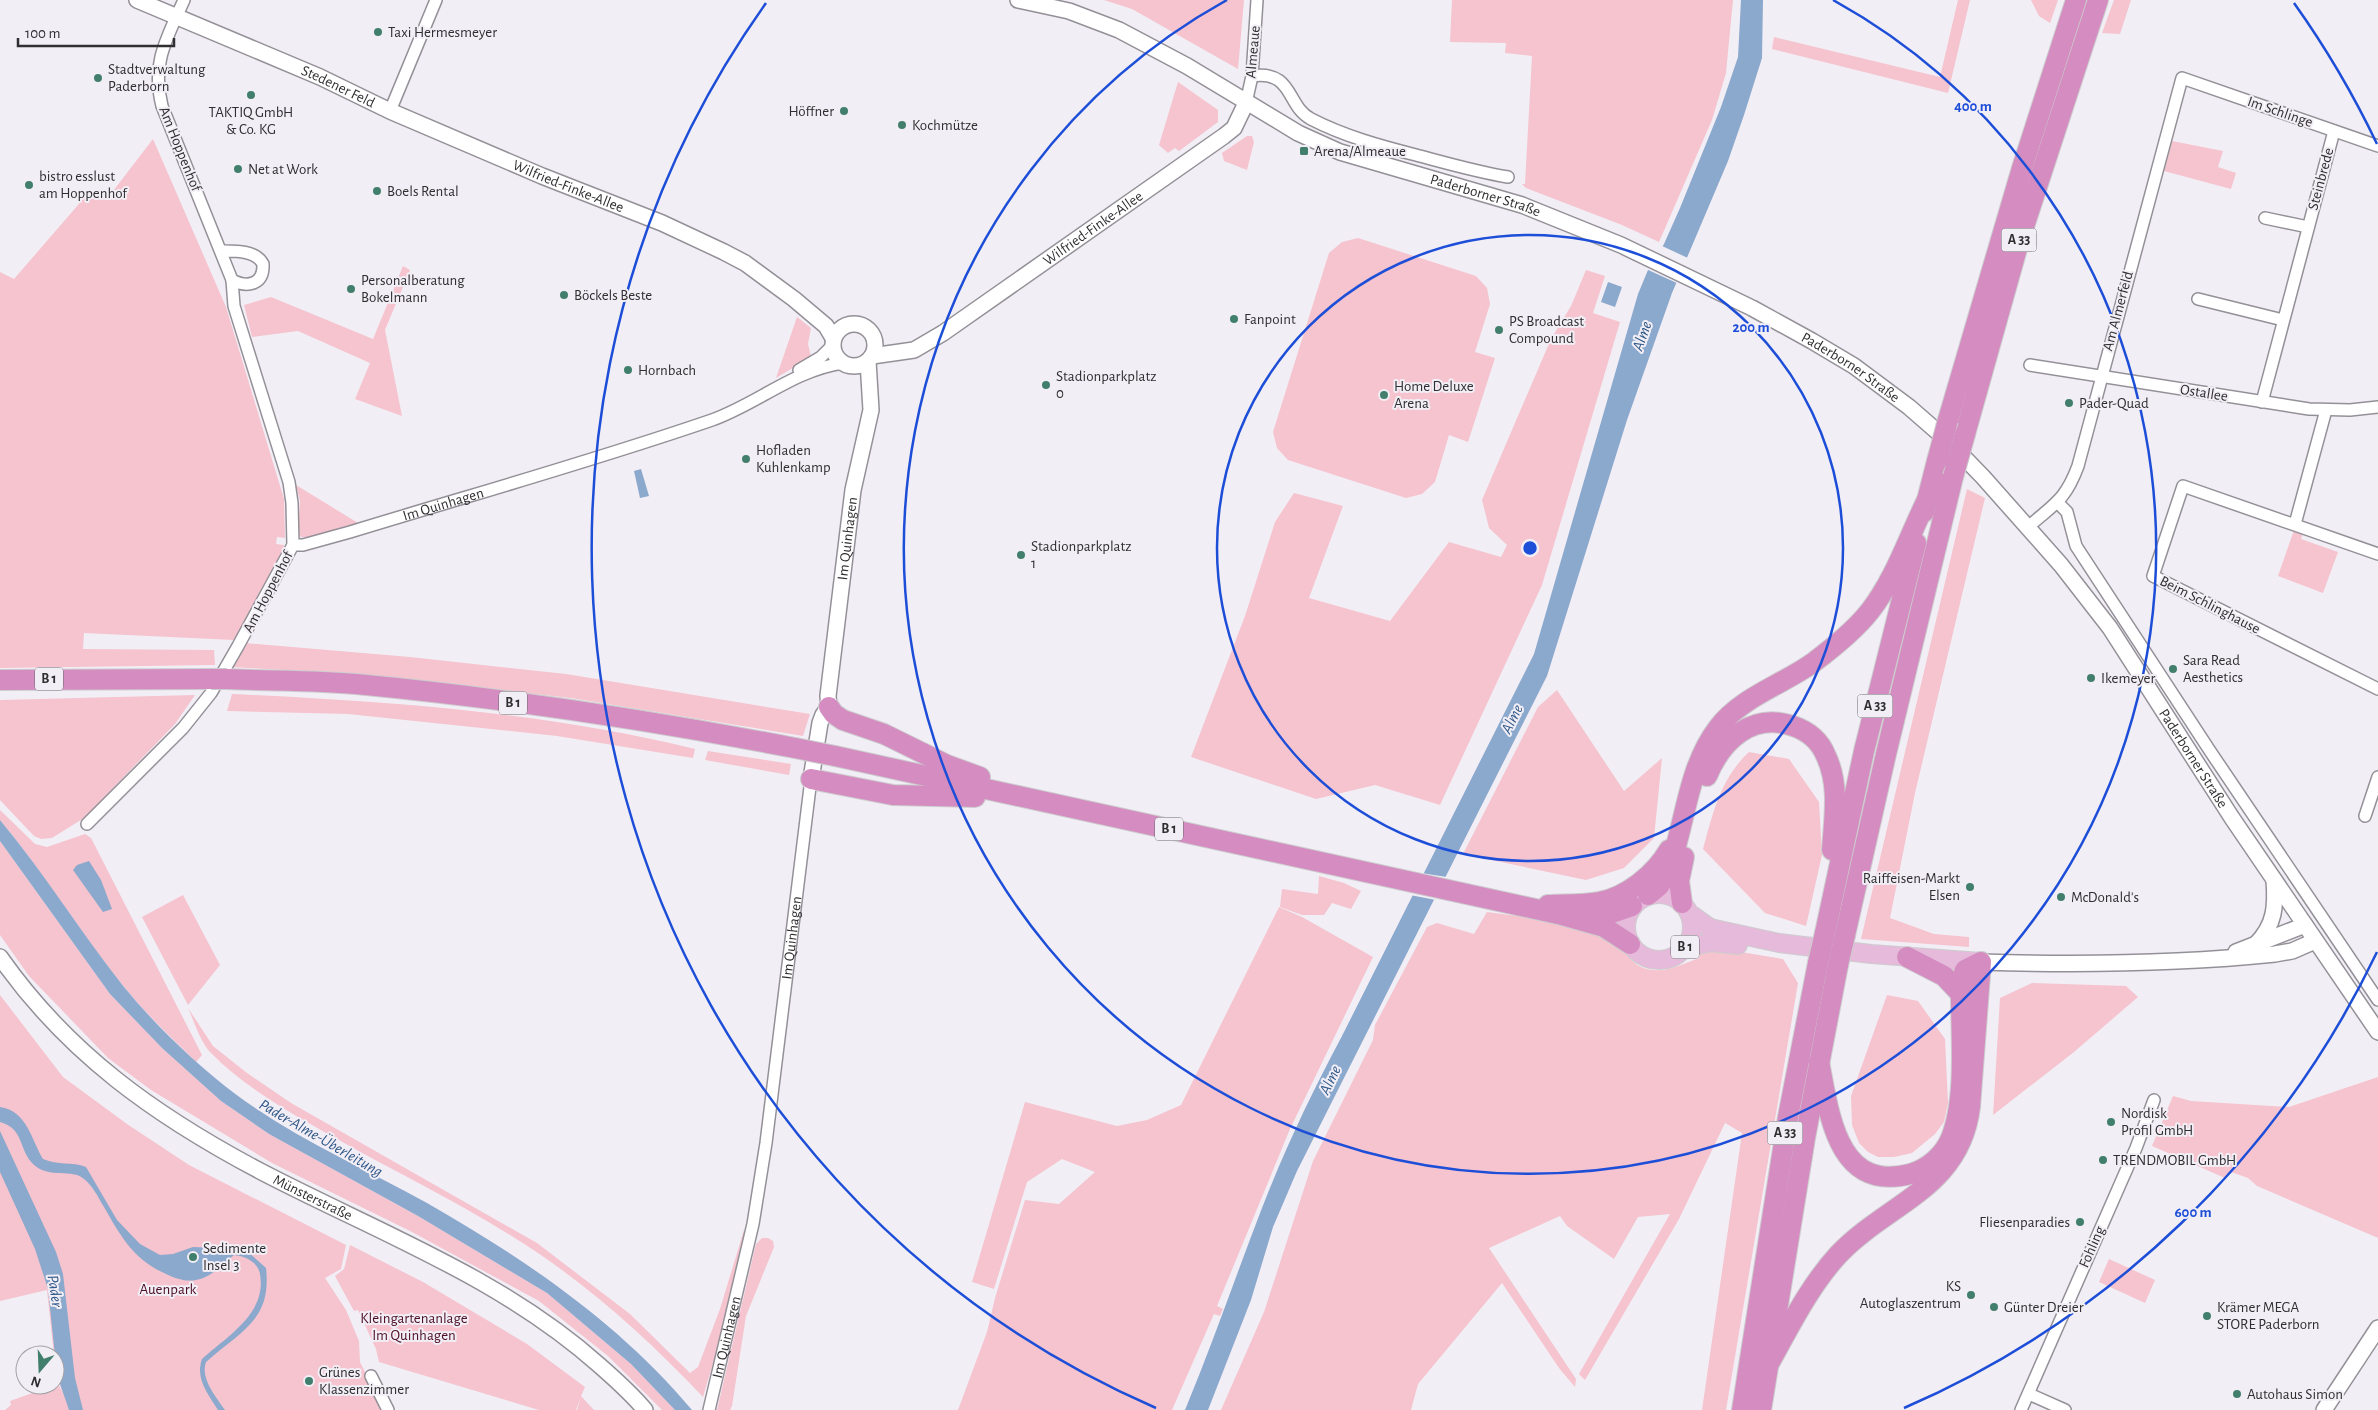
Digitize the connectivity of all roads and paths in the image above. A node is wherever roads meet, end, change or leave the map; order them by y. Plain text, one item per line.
1 (137, 0) edge
2 (184, 0) edge
3 (436, 0) edge
4 (1018, 0) edge
5 (1257, 0) edge
6 (2076, 0) edge
7 (2098, 0) edge
8 (176, 17) junction
9 (1252, 76) junction
10 (2182, 78) joint
11 (1246, 103) junction
12 (390, 111) junction
13 (2334, 131) junction
14 (2378, 146) edge
15 (1508, 177) dead end
16 (2265, 218) dead end
17 (2308, 227) junction
18 (221, 251) junction
19 (745, 263) junction
20 (232, 280) junction
21 (2198, 299) dead end
22 (2283, 320) junction
23 (847, 324) junction
24 (874, 339) junction
25 (833, 342) junction
26 (926, 342) junction
27 (870, 358) junction
28 (846, 364) junction
29 (2030, 365) dead end
30 (2100, 376) junction
31 (787, 381) junction
32 (2262, 402) junction
33 (2378, 407) edge
34 (2326, 410) junction
35 (857, 463) junction
36 (1927, 500) junction
37 (2058, 503) junction
38 (2295, 524) junction
39 (2028, 527) junction
40 (293, 545) junction
41 (2378, 554) edge
42 (0, 680) edge
43 (2378, 689) edge
44 (829, 707) junction
45 (2378, 777) edge
46 (811, 779) junction
47 (1047, 802) junction
48 (2365, 816) dead end
49 (87, 824) dead end
50 (1678, 833) junction
51 (2274, 879) junction
52 (1640, 901) junction
53 (1523, 907) junction
54 (1686, 908) junction
55 (1558, 914) junction
56 (1827, 923) junction
57 (2305, 925) junction
58 (2315, 941) junction
59 (1779, 943) junction
60 (1630, 944) junction
61 (2255, 945) junction
62 (1684, 948) junction
63 (0, 957) edge
64 (1906, 957) junction
65 (2219, 958) junction
66 (1981, 962) junction
67 (1962, 995) junction
68 (2378, 1000) edge
69 (2378, 1032) edge
70 (1819, 1062) junction
71 (2154, 1100) dead end
72 (2378, 1328) edge
73 (1767, 1367) junction
74 (372, 1376) dead end
75 (2029, 1394) junction
76 (388, 1410) edge
77 (646, 1410) edge
78 (709, 1410) edge
79 (1742, 1410) edge
80 (1761, 1410) edge
81 (2022, 1410) edge
82 (2065, 1410) edge
83 (2324, 1410) edge

1 - 8 street, Stedener Feld
2 - 8 street
3 - 12 street, Stedener Feld
4 - 11 street, Paderborner Straße
5 - 9 street, Almeaue
6 - 36 highway, A 33, bridge
7 - 70 highway, A 33, bridge
8 - 12 street, Stedener Feld
8 - 18 street, Am Hoppenhof
9 - 11 street, Almeaue
9 - 15 street, Paderborner Straße
10 - 13 street, Im Schlinge
10 - 30 street, Am Almerfeld
11 - 26 street, Wilfried-Finke-Allee
11 - 39 street, Paderborner Straße
12 - 19 street, Wilfried-Finke-Allee
13 - 14 street, Im Schlinge
13 - 17 street, Steinbrede
16 - 17 street, Steinbrede
17 - 22 street, Steinbrede
18 - 20 street, Am Hoppenhof
18 - 20 street
19 - 23 street, Wilfried-Finke-Allee
19 - 25 street, Wilfried-Finke-Allee
20 - 40 street, Am Hoppenhof
21 - 22 street
22 - 32 street, Steinbrede
23 - 24 street
23 - 25 street
24 - 26 street
24 - 27 street
25 - 28 street
25 - 31 street, Im Quinhagen
26 - 27 street, Wilfried-Finke-Allee
27 - 28 street
27 - 35 street, Im Quinhagen
28 - 31 street, Im Quinhagen
28 - 35 street, Im Quinhagen
29 - 30 street, Ostallee
30 - 32 street, Ostallee
30 - 37 street, Am Almerfeld
31 - 40 street, Im Quinhagen
32 - 34 street, Ostallee
33 - 34 street, Ostallee
34 - 38 street
35 - 44 street, Im Quinhagen
36 - 50 highway
36 - 56 highway, A 33
37 - 39 street, Am Almerfeld
37 - 68 street, Paderborner Straße
38 - 41 street, Beim Schlinghause
38 - 43 street, Beim Schlinghause
39 - 51 street, Paderborner Straße
40 - 49 street, Am Hoppenhof
42 - 47 highway, B 1, bridge
44 - 46 street, Im Quinhagen
44 - 47 highway
45 - 48 street
46 - 47 highway, B 1
46 - 78 street, Im Quinhagen
47 - 53 highway, B 1
50 - 52 highway
50 - 53 highway
51 - 57 street, Paderborner Straße
51 - 61 street
52 - 54 main road, B 1
52 - 55 highway, B 1
52 - 60 main road
53 - 55 highway, B 1
54 - 56 highway
54 - 59 main road, B 1
54 - 62 main road, B 1
55 - 60 highway, B 1
56 - 79 highway, A 33, bridge
57 - 58 street, Paderborner Straße
57 - 61 street
58 - 65 street
58 - 69 street, Paderborner Straße
59 - 62 main road, B 1
59 - 64 main road, B 1
60 - 62 main road, B 1
61 - 65 street
63 - 77 street, Münsterstraße
64 - 66 main road, B 1
64 - 67 highway
65 - 66 street
66 - 67 highway
66 - 73 highway
67 - 70 highway
70 - 73 highway, A 33
71 - 75 street, Fohling
72 - 83 street
73 - 80 highway, A 33
74 - 76 street
75 - 81 street, Fohling
75 - 82 street

